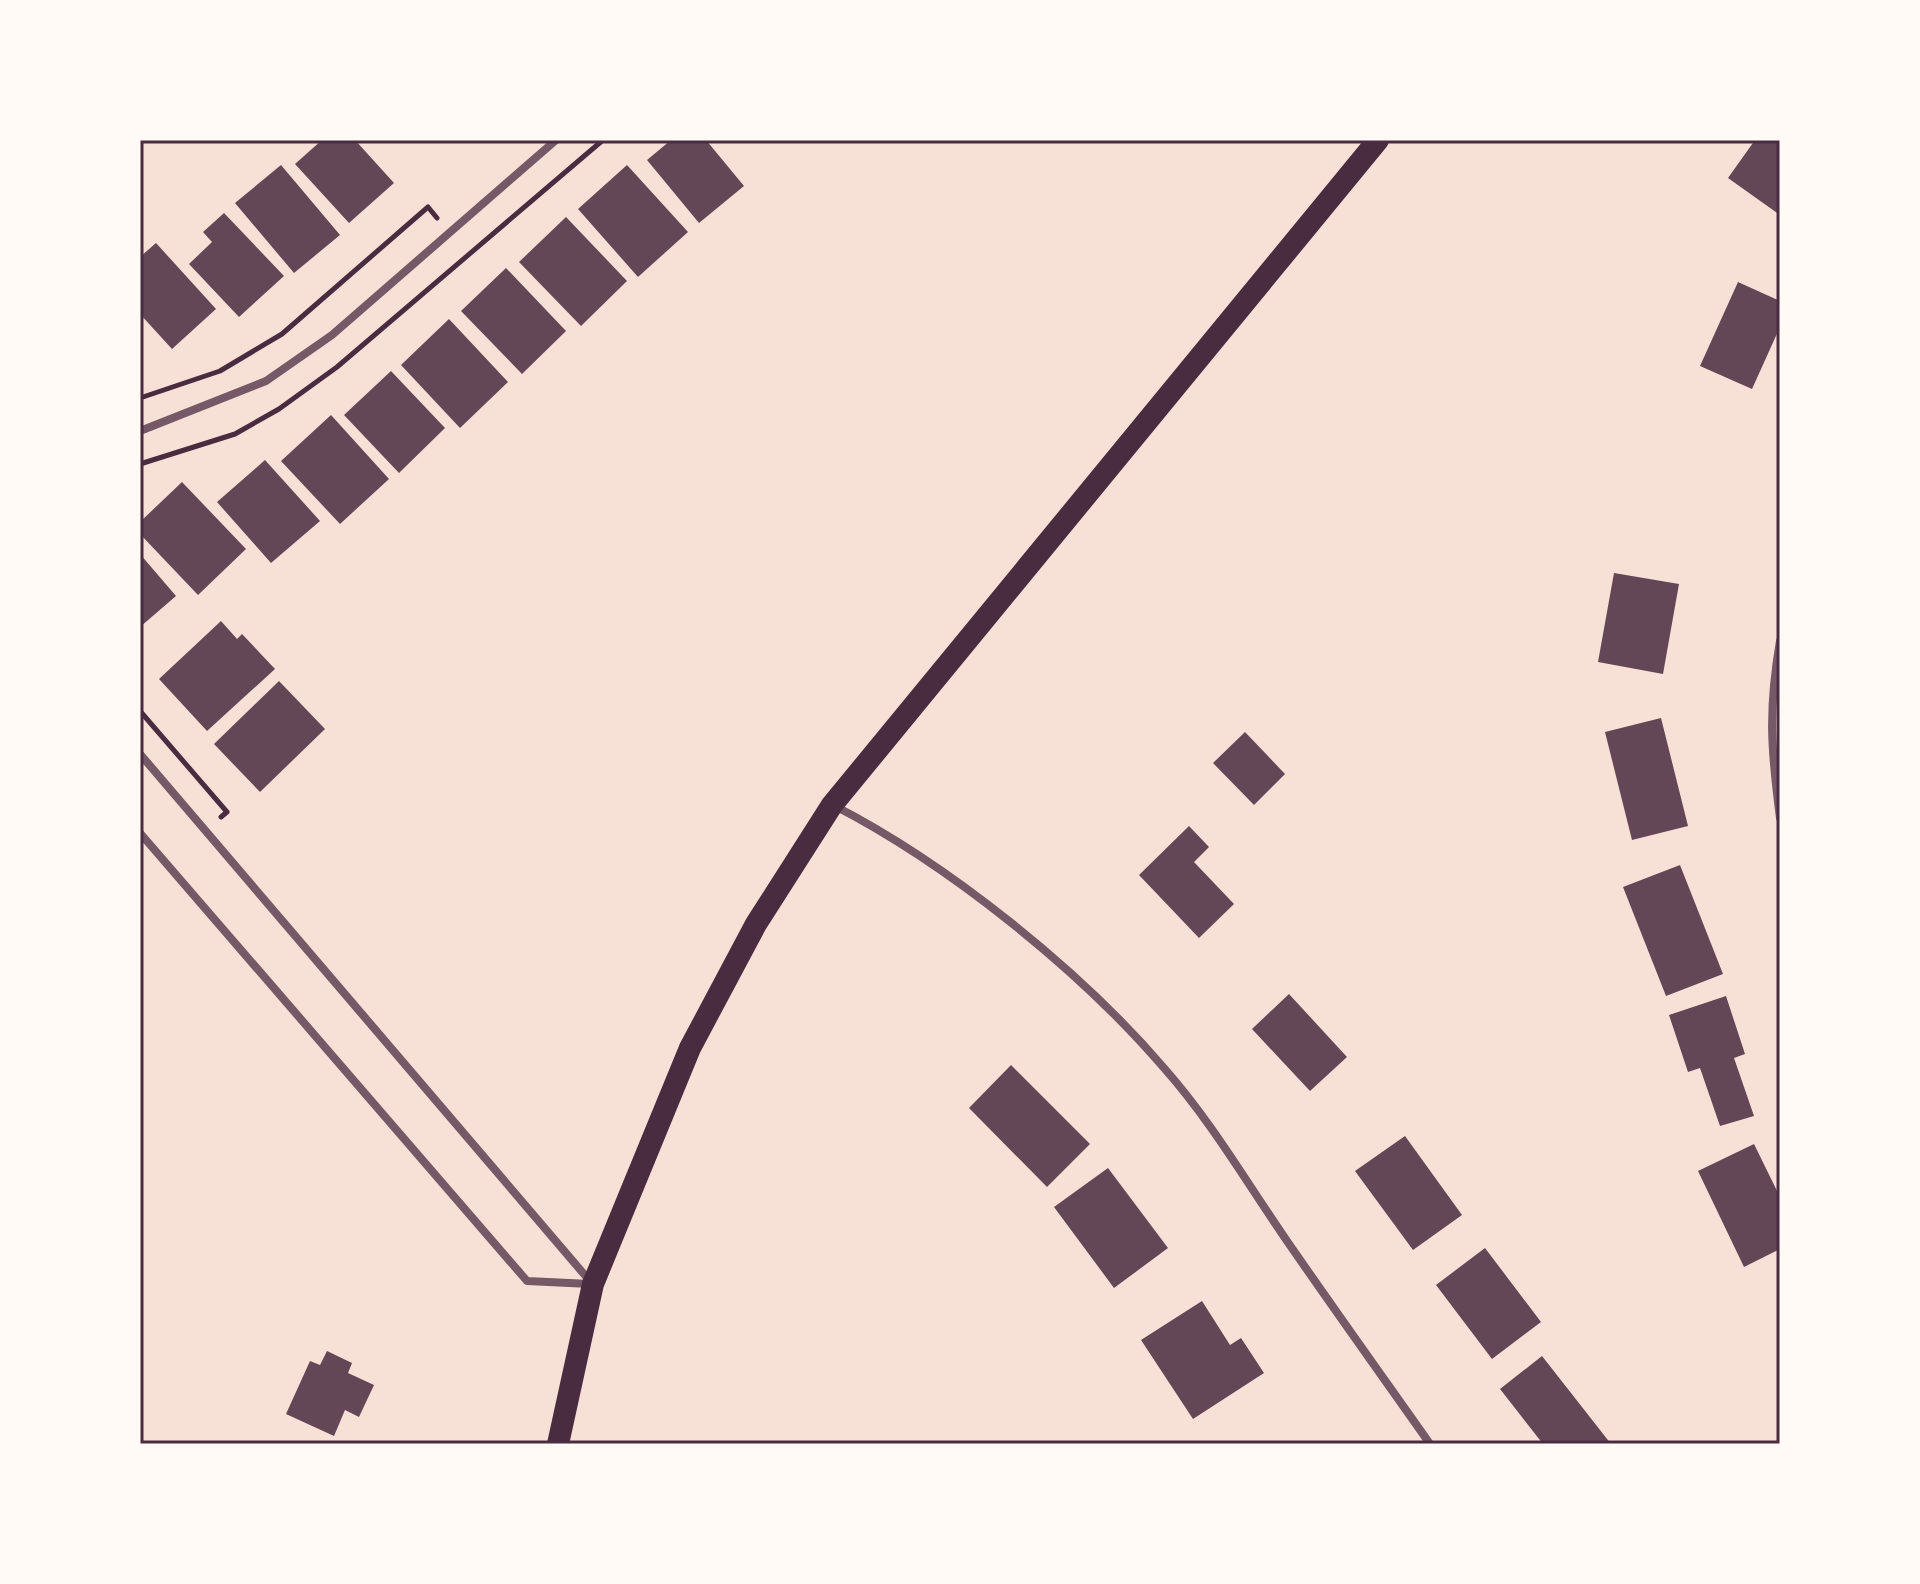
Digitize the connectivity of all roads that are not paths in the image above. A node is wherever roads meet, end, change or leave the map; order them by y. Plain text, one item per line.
1 (556, 140) edge
2 (1378, 140) edge
3 (140, 431) edge
4 (1780, 641) edge
5 (140, 754) edge
6 (832, 805) junction
7 (1780, 818) edge
8 (140, 833) edge
9 (593, 1284) junction
10 (558, 1444) edge
11 (1430, 1444) edge

1 - 3 street
2 - 6 highway
4 - 7 street
5 - 9 street
6 - 9 highway
6 - 11 street
8 - 9 street
9 - 10 highway

